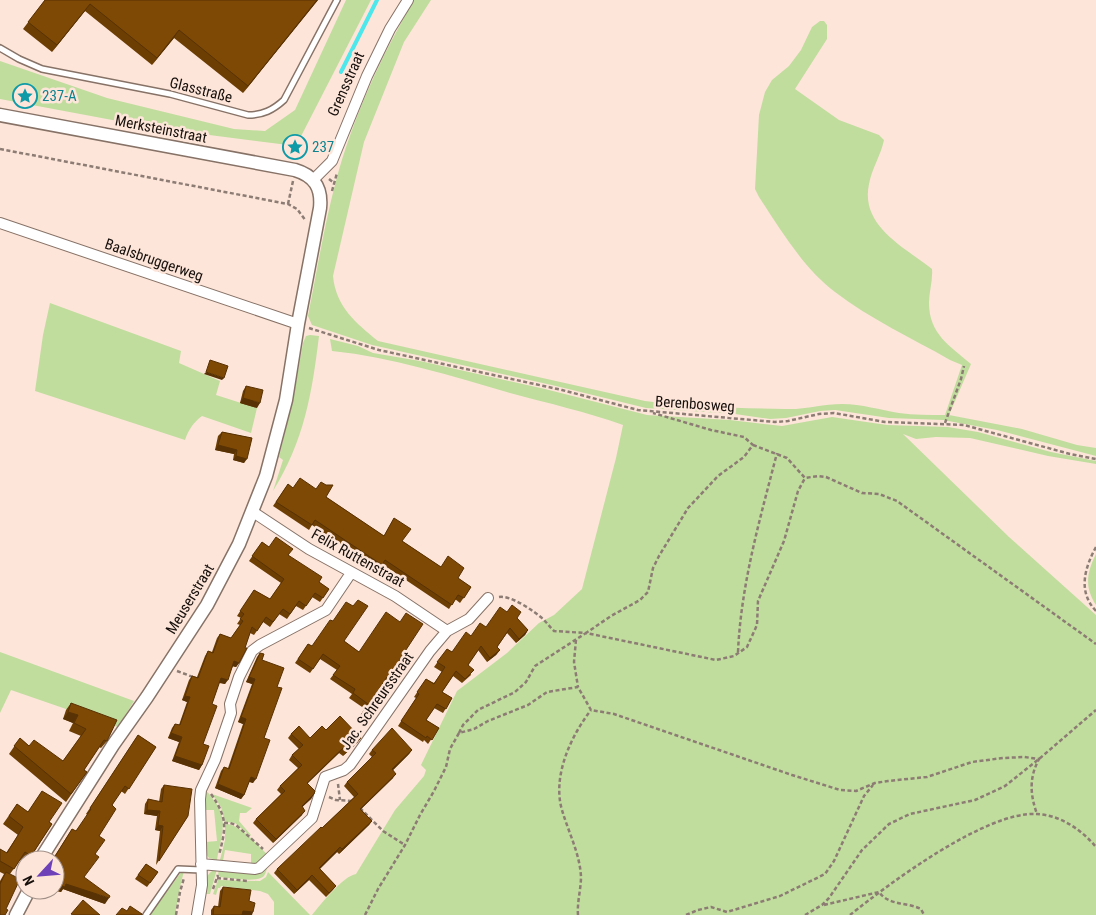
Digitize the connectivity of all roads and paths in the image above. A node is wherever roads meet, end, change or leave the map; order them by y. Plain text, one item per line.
1 (337, 0) edge
2 (408, 0) edge
3 (0, 48) edge
4 (0, 115) edge
5 (0, 149) edge
6 (313, 180) junction
7 (0, 223) edge
8 (315, 236) junction
9 (298, 324) junction
10 (964, 366) dead end
11 (648, 412) junction
12 (945, 424) junction
13 (753, 445) junction
14 (777, 453) junction
15 (1096, 459) edge
16 (805, 478) junction
17 (253, 512) junction
18 (1096, 547) edge
19 (352, 573) junction
20 (488, 598) joint
21 (1096, 612) edge
22 (447, 631) junction
23 (586, 633) junction
24 (576, 640) junction
25 (1096, 644) edge
26 (738, 653) junction
27 (167, 667) junction
28 (201, 679) edge
29 (578, 687) junction
30 (591, 710) junction
31 (1096, 710) edge
32 (459, 733) junction
33 (1039, 759) junction
34 (336, 773) junction
35 (875, 783) junction
36 (203, 787) junction
37 (320, 792) junction
38 (340, 800) junction
39 (354, 802) edge
40 (358, 806) edge
41 (1037, 814) junction
42 (224, 824) junction
43 (405, 845) junction
44 (1096, 847) edge
45 (46, 850) edge
46 (269, 858) junction
47 (219, 866) junction
48 (201, 867) junction
49 (188, 869) junction
50 (879, 892) junction
51 (24, 900) edge
52 (200, 900) junction
53 (822, 905) junction
54 (17, 914) edge
55 (146, 915) edge
56 (176, 915) edge
57 (197, 915) edge
58 (365, 915) edge
59 (578, 915) edge
60 (686, 915) edge
61 (805, 915) edge
62 (850, 915) edge
63 (924, 915) edge

1 - 3 lane, Glasstraße
2 - 6 street, Grensstraat
4 - 6 street, Merksteinstraat
5 - 8 path
6 - 8 street
7 - 9 street, Baalsbruggerweg
8 - 9 street
9 - 11 path, Berenbosweg
9 - 17 street, Meuserstraat
10 - 12 path
11 - 12 path, Berenbosweg
11 - 13 path
12 - 15 path, Berenbosweg
13 - 14 path
13 - 23 path
14 - 16 path
14 - 26 path
16 - 25 path
16 - 26 path
17 - 19 street, Felix Ruttenstraat
17 - 27 street, Meuserstraat
18 - 21 path
19 - 22 street, Felix Ruttenstraat
19 - 36 street
20 - 22 street, Jac. Schreursstraat
20 - 23 path
22 - 34 street, Jac. Schreursstraat
23 - 24 path
23 - 26 path
24 - 29 path
24 - 32 path
27 - 28 path
27 - 45 street, Meuserstraat
29 - 30 path
29 - 32 path
30 - 35 path
30 - 59 path
31 - 33 path
32 - 43 path
33 - 35 path
33 - 41 path
33 - 53 path
34 - 37 street, Jac. Schreursstraat
34 - 38 path
35 - 60 path
36 - 42 path
36 - 48 street
37 - 38 path
37 - 46 street, Jac. Schreursstraat
38 - 39 path
40 - 43 path
41 - 44 path
41 - 50 path
42 - 46 path
42 - 47 path
43 - 58 path
46 - 47 street, Jac. Schreursstraat
47 - 48 street, Jac. Schreursstraat
47 - 52 path
48 - 49 lane
48 - 52 street
49 - 55 lane
49 - 56 path
50 - 53 path
50 - 62 path
50 - 63 path
51 - 54 street
52 - 57 street
53 - 61 path

